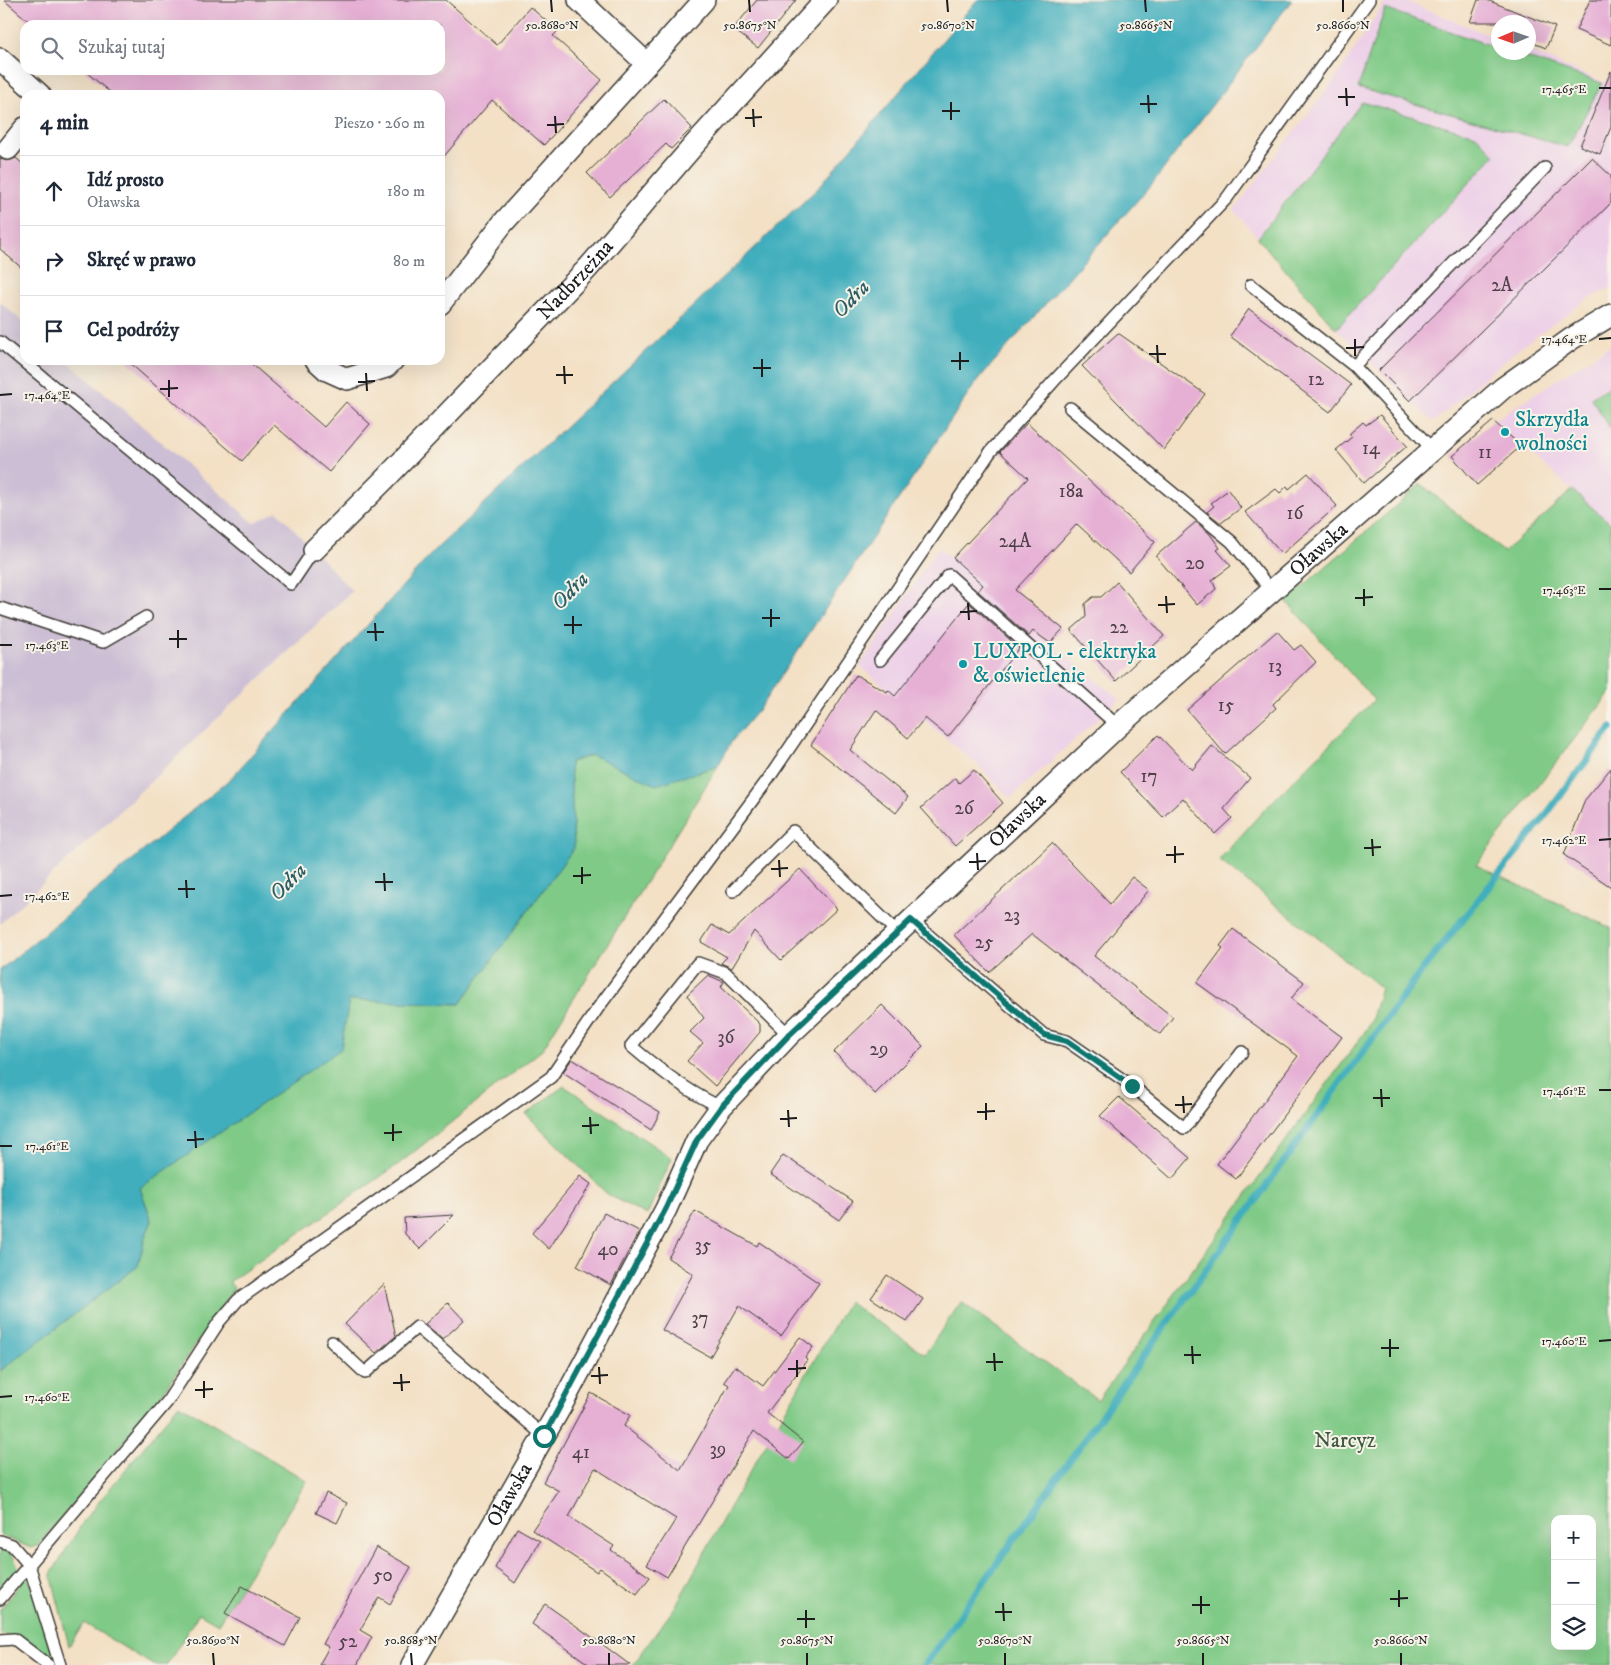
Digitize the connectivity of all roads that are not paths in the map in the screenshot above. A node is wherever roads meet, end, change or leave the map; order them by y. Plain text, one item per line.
1 (579, 0) edge
2 (704, 0) edge
3 (826, 0) edge
4 (1369, 0) edge
5 (0, 59) edge
6 (647, 64) junction
7 (34, 90) edge
8 (20, 134) edge
9 (8, 149) dead end
10 (1545, 168) dead end
11 (1251, 285) dead end
12 (445, 298) edge
13 (1611, 315) edge
14 (0, 342) edge
15 (20, 359) edge
16 (28, 365) edge
17 (322, 365) edge
18 (388, 365) edge
19 (1354, 366) junction
20 (1070, 408) dead end
21 (1432, 449) junction
22 (314, 550) joint
23 (1272, 590) junction
24 (0, 608) edge
25 (146, 617) dead end
26 (880, 660) dead end
27 (1118, 726) junction
28 (733, 891) dead end
29 (904, 927) junction
30 (789, 1035) junction
31 (1242, 1052) dead end
32 (721, 1107) junction
33 (332, 1342) dead end
34 (544, 1436) junction
35 (0, 1541) edge
36 (29, 1565) junction
37 (0, 1598) edge
38 (0, 1640) edge
39 (48, 1665) edge
40 (60, 1665) edge
41 (412, 1665) edge

1 - 6 street
2 - 6 street
3 - 22 street, Nadbrzeżna
4 - 36 lane
5 - 7 street
6 - 12 street
8 - 9 street
10 - 19 lane
11 - 19 lane
13 - 21 street, Oławska
14 - 15 lane
16 - 22 lane
17 - 18 street
19 - 21 lane
20 - 23 lane
21 - 23 street, Oławska
23 - 27 street, Oławska
24 - 25 lane
26 - 27 lane
27 - 29 street, Oławska
28 - 29 lane
29 - 30 street, Oławska
29 - 31 lane
30 - 32 street, Oławska
30 - 32 lane
32 - 34 street, Oławska
33 - 34 lane
34 - 41 street, Oławska
35 - 36 lane
36 - 37 lane
36 - 40 lane
38 - 39 lane

